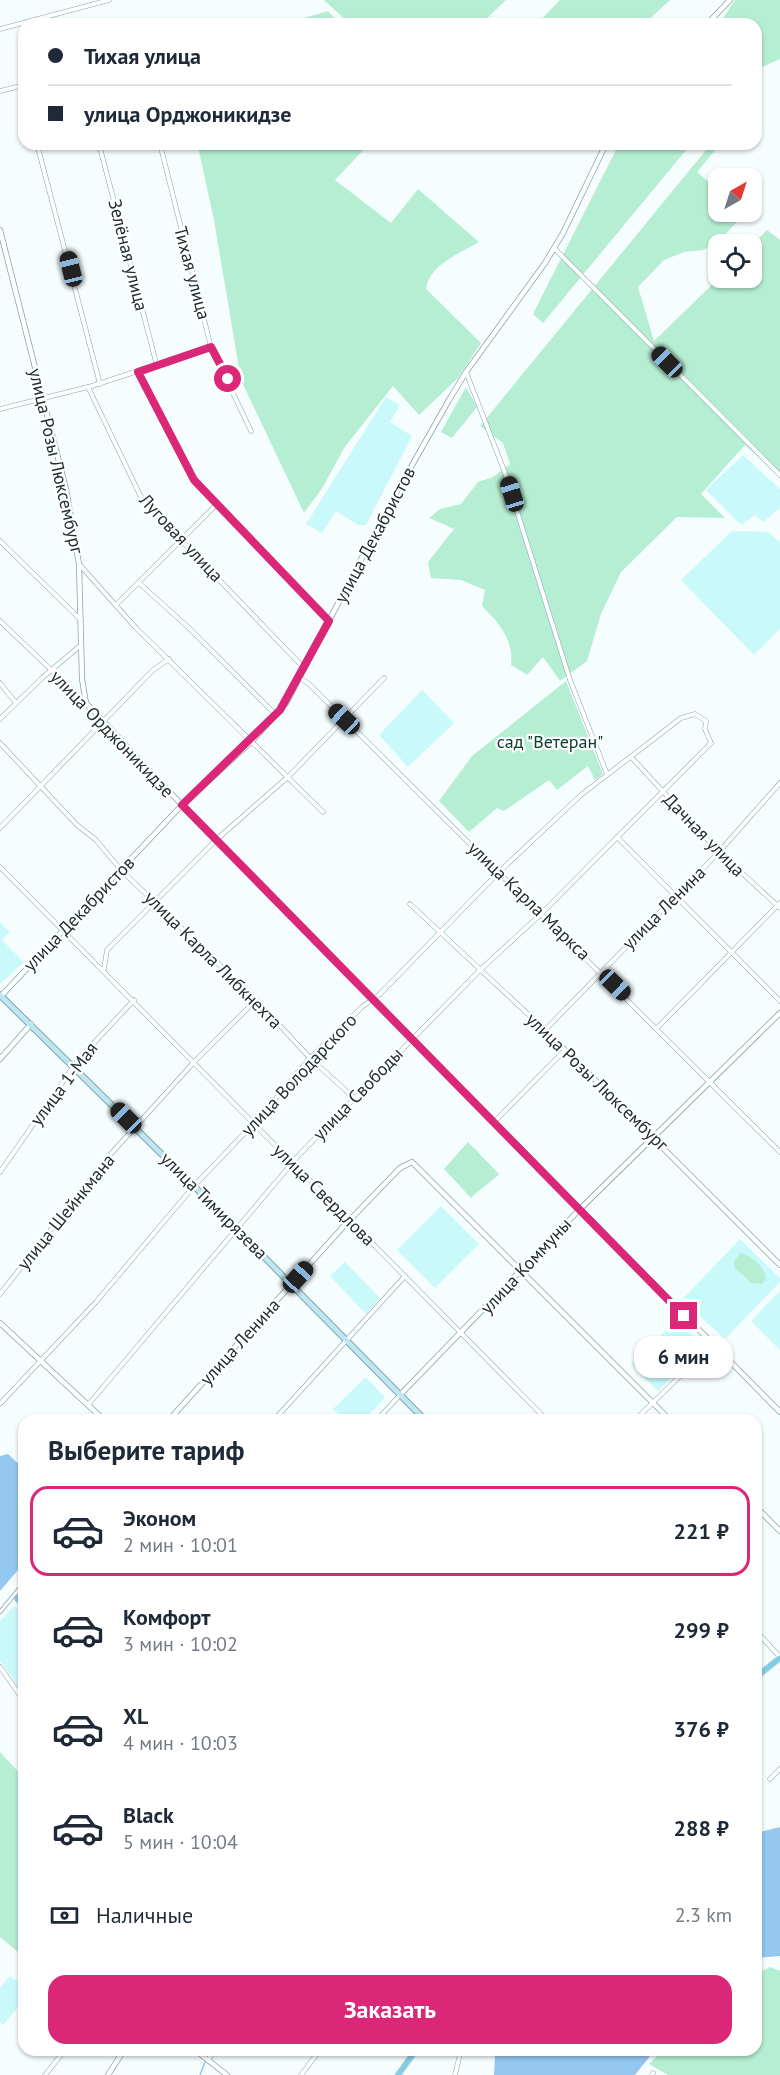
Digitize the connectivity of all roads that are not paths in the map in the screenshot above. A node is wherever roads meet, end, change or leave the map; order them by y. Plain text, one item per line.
1 (109, 0) edge
2 (730, 0) edge
3 (41, 18) edge
4 (713, 18) edge
5 (18, 24) edge
6 (0, 29) edge
7 (18, 87) edge
8 (0, 92) edge
9 (39, 150) edge
10 (101, 150) edge
11 (162, 150) edge
12 (603, 150) edge
13 (0, 231) edge
14 (1, 240) edge
15 (554, 248) junction
16 (211, 347) junction
17 (157, 366) junction
18 (138, 372) junction
19 (466, 372) junction
20 (100, 384) junction
21 (88, 387) junction
22 (44, 399) junction
23 (0, 409) edge
24 (251, 430) dead end
25 (780, 475) edge
26 (218, 503) junction
27 (181, 540) junction
28 (0, 541) edge
29 (80, 564) junction
30 (139, 583) junction
31 (116, 605) junction
32 (0, 621) edge
33 (82, 621) junction
34 (329, 621) junction
35 (81, 645) junction
36 (169, 659) junction
37 (304, 668) junction
38 (51, 672) junction
39 (300, 678) junction
40 (384, 678) dead end
41 (0, 683) edge
42 (16, 703) junction
43 (86, 703) junction
44 (276, 715) junction
45 (0, 719) edge
46 (344, 719) junction
47 (706, 721) joint
48 (103, 722) junction
49 (253, 740) junction
50 (0, 743) edge
51 (632, 758) junction
52 (607, 774) junction
53 (289, 776) junction
54 (780, 783) edge
55 (42, 787) junction
56 (662, 790) junction
57 (182, 805) junction
58 (323, 812) dead end
59 (0, 828) edge
60 (617, 837) junction
61 (217, 839) junction
62 (719, 852) junction
63 (0, 867) edge
64 (121, 870) junction
65 (499, 872) junction
66 (674, 897) junction
67 (155, 901) junction
68 (410, 904) dead end
69 (779, 906) edge
70 (541, 914) junction
71 (63, 930) junction
72 (440, 934) junction
73 (731, 952) junction
74 (104, 969) junction
75 (480, 969) junction
76 (601, 972) junction
77 (0, 995) edge
78 (375, 999) junction
79 (134, 1000) junction
80 (256, 1000) junction
81 (780, 1001) edge
82 (780, 1012) edge
83 (31, 1024) junction
84 (657, 1028) junction
85 (545, 1030) junction
86 (412, 1038) junction
87 (565, 1050) junction
88 (310, 1058) junction
89 (0, 1059) edge
90 (194, 1062) junction
91 (74, 1066) junction
92 (710, 1081) junction
93 (354, 1098) junction
94 (495, 1121) junction
95 (253, 1124) junction
96 (136, 1128) junction
97 (653, 1137) junction
98 (779, 1150) edge
99 (292, 1165) junction
100 (0, 1172) edge
101 (194, 1186) junction
102 (579, 1210) junction
103 (349, 1221) junction
104 (235, 1227) junction
105 (780, 1265) edge
106 (520, 1271) junction
107 (405, 1276) junction
108 (291, 1285) junction
109 (0, 1294) edge
110 (0, 1323) edge
111 (461, 1334) junction
112 (346, 1341) junction
113 (712, 1345) junction
114 (41, 1360) junction
115 (400, 1395) junction
116 (653, 1403) junction
117 (0, 1404) edge
118 (88, 1405) junction
119 (780, 1412) edge
120 (98, 1414) edge
121 (174, 1414) edge
122 (279, 1414) edge
123 (383, 1414) edge
124 (419, 1414) edge
125 (541, 1414) edge
126 (641, 1414) edge
127 (664, 1414) edge
128 (762, 1513) edge
129 (780, 1531) edge
130 (18, 1590) edge
131 (0, 1612) edge
132 (762, 1638) edge
133 (780, 1657) edge
134 (0, 1667) edge
135 (762, 1672) edge
136 (18, 1692) edge
137 (780, 1769) edge
138 (770, 1779) dead end
139 (60, 2056) edge
140 (120, 2056) edge
141 (203, 2056) edge
142 (211, 2056) edge
143 (315, 2056) edge
144 (412, 2056) edge
145 (460, 2056) edge
146 (208, 2060) junction
147 (45, 2075) edge
148 (108, 2075) edge
149 (227, 2075) edge
150 (301, 2075) edge
151 (398, 2075) edge
152 (456, 2075) edge

1 - 3 street
2 - 4 street
5 - 6 street
7 - 8 street
9 - 20 street
10 - 17 street, Зелёная улица
11 - 16 street, Тихая улица
12 - 15 street, улица Декабристов
13 - 14 street, улица Розы Люксембург
14 - 22 street, улица Розы Люксембург
15 - 19 street, улица Декабристов
15 - 25 street
16 - 17 street
16 - 24 street, Тихая улица
17 - 18 street
18 - 20 street
18 - 26 street
19 - 34 street, улица Декабристов
19 - 52 street
20 - 21 street
21 - 22 street
21 - 27 street, Луговая улица
22 - 23 street
22 - 29 street, улица Розы Люксембург
26 - 27 street
26 - 34 street
27 - 30 street
27 - 37 street, Луговая улица
28 - 33 street
29 - 31 street, улица Розы Люксембург
29 - 33 street
30 - 31 street
30 - 44 street
31 - 36 street, улица Розы Люксембург
32 - 38 street, улица Орджоникидзе
33 - 35 street
34 - 37 street, улица Декабристов
35 - 38 street
35 - 43 street
36 - 48 street
36 - 49 street, улица Розы Люксембург
37 - 39 street, улица Декабристов
38 - 42 street
38 - 43 street, улица Орджоникидзе
39 - 44 street, улица Декабристов
39 - 46 street, улица Карла Маркса
40 - 46 street
41 - 42 street
42 - 45 street
43 - 48 street, улица Орджоникидзе
44 - 49 street, улица Декабристов
46 - 53 street
46 - 65 street, улица Карла Маркса
47 - 51 street, улица Володарского
47 - 56 street, улица Свободы
48 - 55 street
48 - 57 street, улица Орджоникидзе
49 - 53 street, улица Розы Люксембург
49 - 57 street, улица Декабристов
50 - 55 street, улица Карла Либкнехта
51 - 52 street, улица Володарского
51 - 56 street, Дачная улица
52 - 65 street, улица Володарского
53 - 58 street, улица Розы Люксембург
53 - 61 street
54 - 62 street, улица Ленина
55 - 59 street
55 - 64 street, улица Карла Либкнехта
56 - 60 street, улица Свободы
56 - 62 street, Дачная улица
57 - 61 street, улица Орджоникидзе
57 - 64 street, улица Декабристов
60 - 66 street
60 - 70 street, улица Свободы
61 - 67 street
61 - 78 street, улица Орджоникидзе
62 - 66 street, улица Ленина
62 - 69 street, Дачная улица
63 - 71 street, улица Свердлова
64 - 67 street, улица Карла Либкнехта
64 - 71 street, улица Декабристов
65 - 70 street, улица Карла Маркса
65 - 72 street, улица Володарского
66 - 73 street
66 - 76 street, улица Ленина
67 - 74 street
67 - 80 street, улица Карла Либкнехта
68 - 72 street, улица Розы Люксембург
69 - 73 street
70 - 75 street, улица Свободы
70 - 76 street, улица Карла Маркса
71 - 74 street, улица Свердлова
71 - 77 street, улица Декабристов
72 - 75 street, улица Розы Люксембург
72 - 78 street, улица Володарского
73 - 81 street
73 - 84 street
74 - 79 street, улица Свердлова
75 - 85 street, улица Розы Люксембург
75 - 86 street, улица Свободы
76 - 84 street, улица Карла Маркса
76 - 85 street, улица Ленина
77 - 83 main road, улица Тимирязева
78 - 86 street, улица Орджоникидзе
78 - 88 street, улица Володарского
79 - 90 street, улица Свердлова
79 - 91 street, улица 1-Мая
80 - 88 street, улица Карла Либкнехта
80 - 90 street, улица Шейнкмана
82 - 92 street, улица Коммуны
83 - 89 street
83 - 91 main road, улица Тимирязева
84 - 92 street, улица Карла Маркса
85 - 87 street, улица Розы Люксембург
86 - 93 street, улица Свободы
86 - 94 street, улица Орджоникидзе
87 - 94 street
87 - 97 street, улица Розы Люксембург
88 - 93 street, улица Карла Либкнехта
88 - 95 street, улица Володарского
90 - 95 street, улица Свердлова
90 - 96 street, улица Шейнкмана
91 - 96 main road, улица Тимирязева
91 - 100 street, улица 1-Мая
92 - 97 street, улица Коммуны
92 - 98 street, улица Карла Маркса
93 - 99 street, улица Свободы
94 - 102 street, улица Орджоникидзе
95 - 99 street, улица Свердлова
95 - 101 street, улица Володарского
96 - 101 main road, улица Тимирязева
96 - 109 street, улица Шейнкмана
97 - 102 street, улица Коммуны
97 - 105 street, улица Розы Люксембург
99 - 103 street, улица Свердлова
99 - 104 street, улица Свободы
101 - 104 main road, улица Тимирязева
101 - 114 street, улица Володарского
102 - 106 street, улица Коммуны
102 - 113 street, улица Орджоникидзе
103 - 106 street, улица Ленина
103 - 107 street, улица Свердлова
103 - 108 street, улица Ленина
104 - 108 main road, улица Тимирязева
104 - 118 street, улица Свободы
106 - 111 street, улица Коммуны
106 - 116 street
107 - 111 street, улица Свердлова
107 - 112 street
108 - 112 main road, улица Тимирязева
108 - 121 street, улица Ленина
110 - 114 street
111 - 115 street, улица Коммуны
111 - 125 street, улица Свердлова
112 - 115 main road, улица Тимирязева
112 - 122 street
113 - 116 street
113 - 119 street, улица Орджоникидзе
114 - 117 street, улица Володарского
114 - 118 street
115 - 123 street, улица Коммуны
115 - 124 main road, улица Тимирязева
116 - 126 street
116 - 127 street
118 - 120 street
128 - 129 street
130 - 131 street
132 - 133 street
133 - 135 main road
134 - 136 street
137 - 138 street
139 - 147 street
140 - 148 street
141 - 146 street
142 - 146 street
143 - 150 street
144 - 151 main road
145 - 152 street
146 - 149 street

